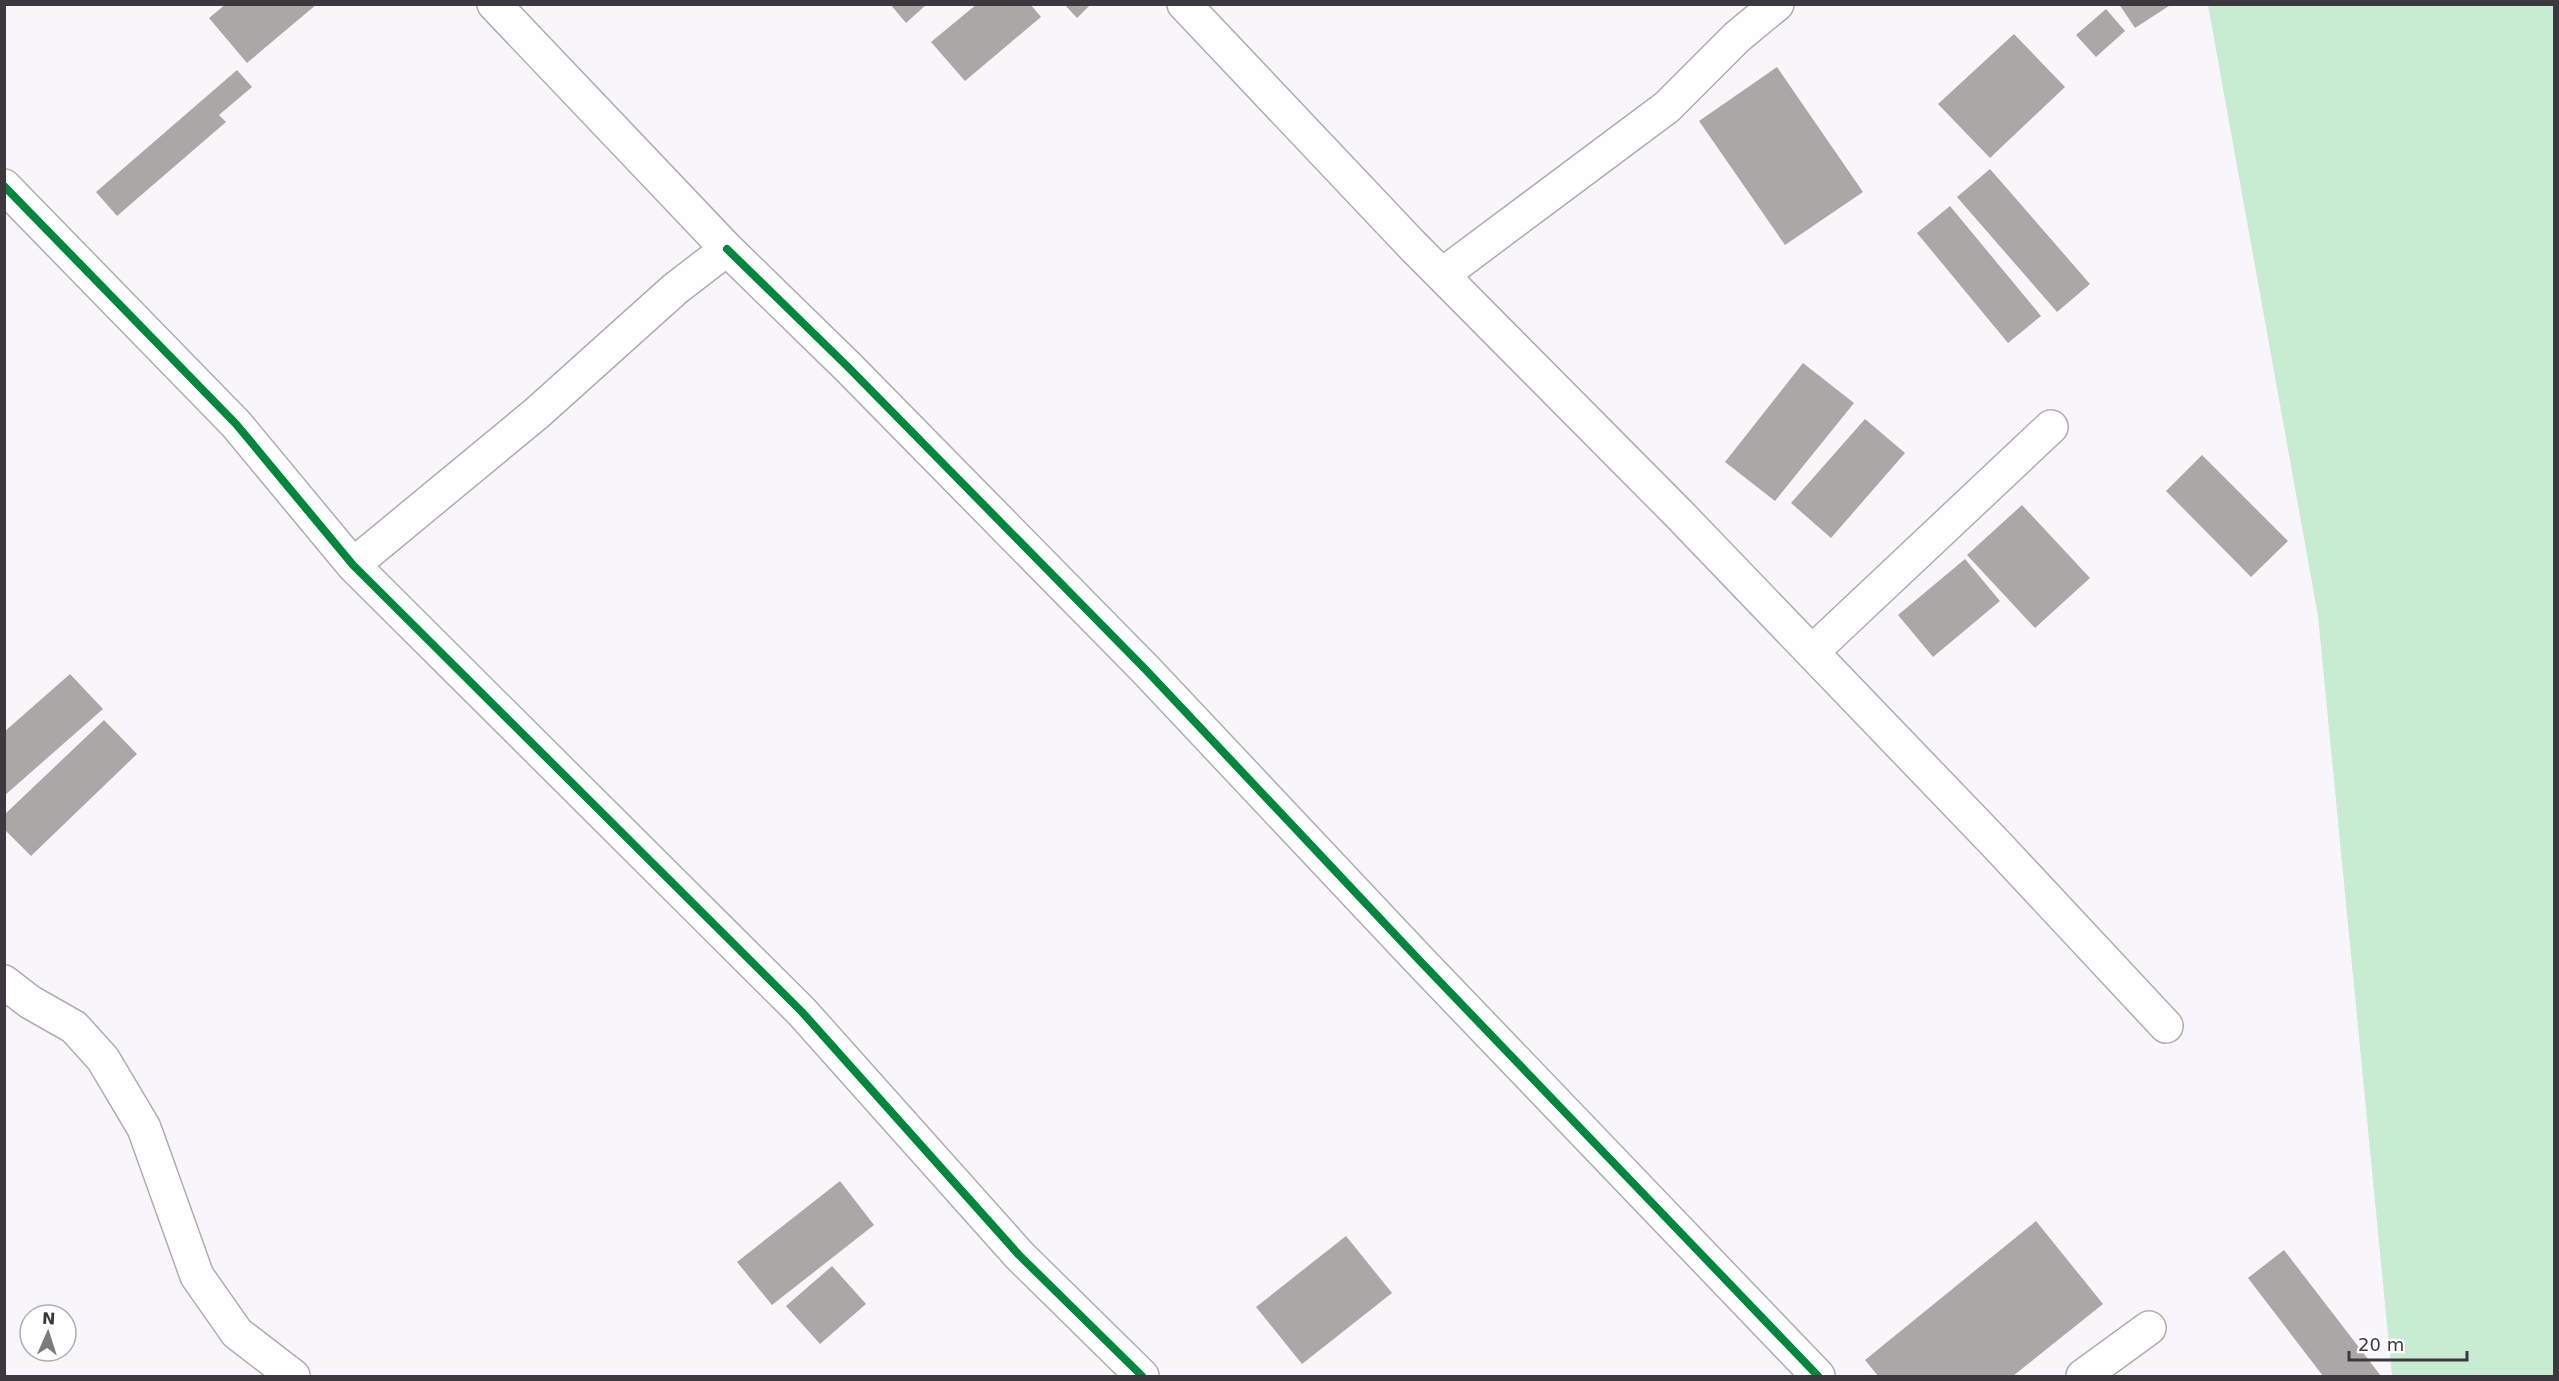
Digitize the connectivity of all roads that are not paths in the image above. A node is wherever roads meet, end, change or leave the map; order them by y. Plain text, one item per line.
1 (494, 4) edge
2 (1184, 4) edge
3 (1777, 4) edge
4 (4, 186) edge
5 (727, 249) junction
6 (1442, 275) junction
7 (2051, 427) dead end
8 (353, 565) junction
9 (1812, 652) junction
10 (4, 982) edge
11 (2166, 1026) dead end
12 (2150, 1328) dead end
13 (293, 1377) edge
14 (1142, 1377) edge
15 (1818, 1377) edge
16 (2083, 1377) edge

1 - 5 street
2 - 6 street
3 - 6 street
4 - 8 street
5 - 8 street
5 - 15 street
6 - 9 street
7 - 9 street
8 - 14 street
9 - 11 street
10 - 13 street
12 - 16 street

